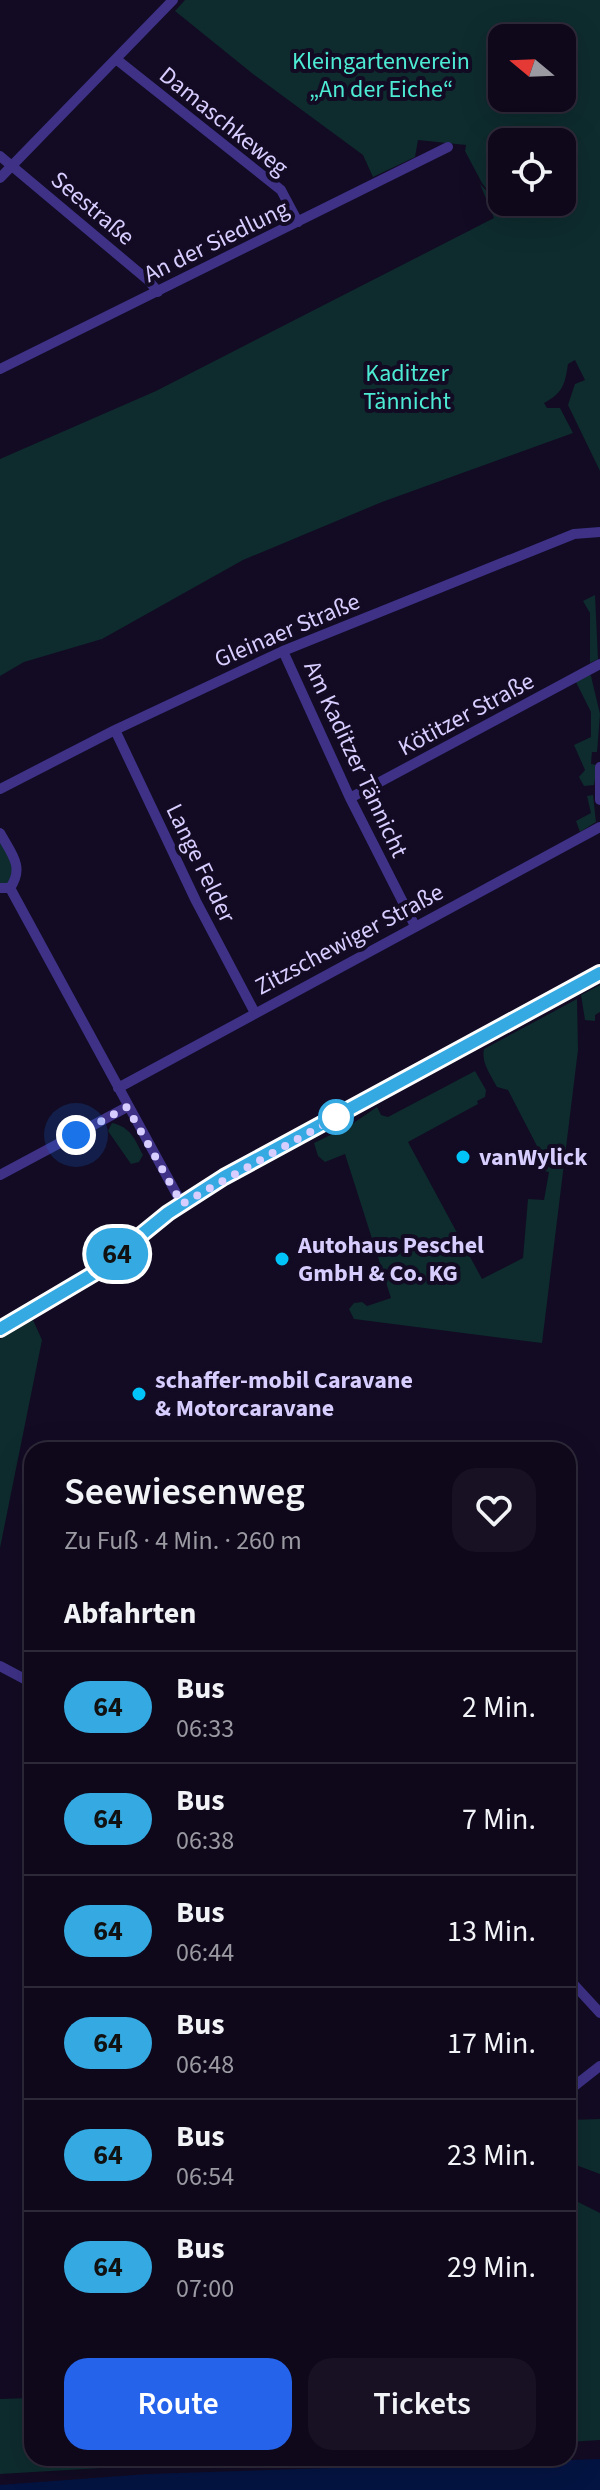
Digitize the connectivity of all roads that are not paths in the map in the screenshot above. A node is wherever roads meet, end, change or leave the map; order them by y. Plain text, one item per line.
1 (173, 0) edge
2 (116, 59) junction
3 (448, 147) dead end
4 (0, 156) edge
5 (12, 166) junction
6 (0, 178) edge
7 (298, 222) junction
8 (158, 292) junction
9 (0, 369) edge
10 (600, 532) edge
11 (283, 651) junction
12 (600, 664) edge
13 (115, 730) junction
14 (600, 767) edge
15 (0, 789) edge
16 (350, 798) junction
17 (600, 800) edge
18 (600, 827) edge
19 (0, 833) edge
20 (5, 888) edge
21 (415, 926) junction
22 (600, 973) edge
23 (255, 1013) junction
24 (118, 1088) junction
25 (127, 1107) junction
26 (0, 1175) edge
27 (182, 1204) junction
28 (0, 1329) edge
29 (0, 1666) edge
30 (24, 1679) edge
31 (576, 1987) edge
32 (600, 2013) edge
33 (600, 2066) edge
34 (576, 2085) edge

1 - 2 street
2 - 5 street
2 - 7 street, Damaschkeweg
3 - 7 street, An der Siedlung
4 - 5 street, Seestraße
5 - 6 street
5 - 8 street, Seestraße
7 - 8 street, An der Siedlung
8 - 9 street, An der Siedlung
10 - 11 street, Gleinaer Straße
11 - 13 street, Gleinaer Straße
11 - 16 street, Am Kaditzer Tännicht
12 - 16 street, Kötitzer Straße
13 - 15 street, Gleinaer Straße
13 - 23 street, Lange Felder
14 - 17 street
16 - 21 street, Am Kaditzer Tännicht
18 - 21 street, Zitzschewiger Straße
19 - 20 street
20 - 24 street
21 - 23 street, Zitzschewiger Straße
22 - 27 street
23 - 24 street, Zitzschewiger Straße
24 - 25 street
25 - 26 street
25 - 27 street
27 - 28 street
29 - 30 street
31 - 32 street
33 - 34 street

